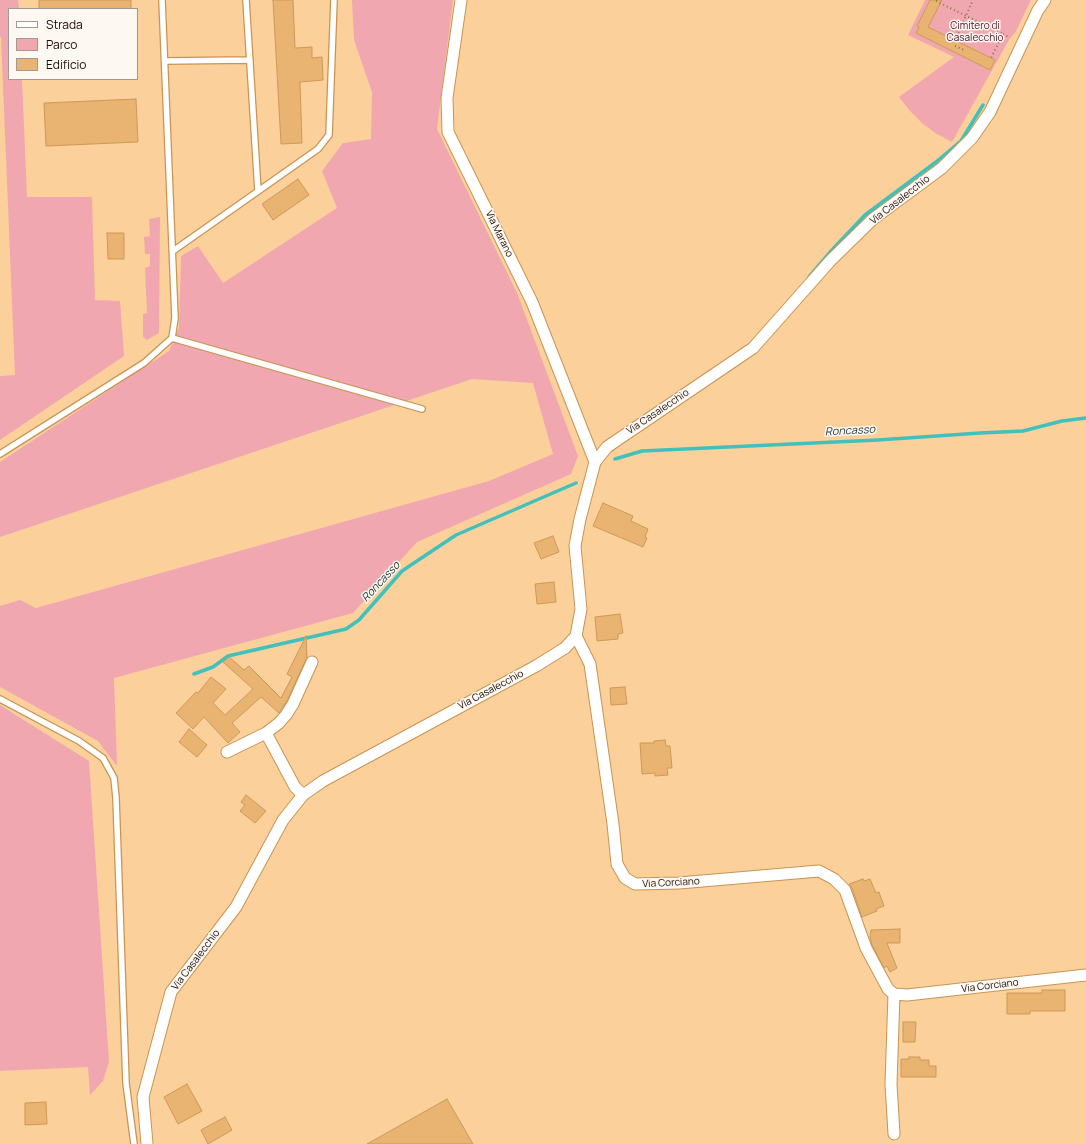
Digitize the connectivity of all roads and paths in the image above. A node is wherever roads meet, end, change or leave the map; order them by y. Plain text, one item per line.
1 (162, 0) edge
2 (246, 0) edge
3 (334, 0) edge
4 (461, 0) edge
5 (973, 0) edge
6 (1045, 0) edge
7 (936, 1) dead end
8 (966, 15) junction
9 (1003, 34) junction
10 (1010, 38) dead end
11 (955, 40) dead end
12 (955, 46) dead end
13 (964, 50) dead end
14 (991, 58) dead end
15 (250, 60) junction
16 (165, 61) junction
17 (258, 191) junction
18 (173, 251) junction
19 (172, 338) junction
20 (422, 409) dead end
21 (0, 454) edge
22 (594, 462) junction
23 (576, 636) junction
24 (312, 662) dead end
25 (0, 699) edge
26 (266, 733) junction
27 (227, 752) dead end
28 (303, 795) junction
29 (1086, 975) edge
30 (894, 994) junction
31 (894, 1134) dead end
32 (134, 1144) edge
33 (147, 1144) edge

1 - 16 lane
2 - 15 lane
3 - 17 lane
4 - 22 street, Via Marano
5 - 8 path
6 - 22 street, Via Casalecchio
7 - 8 path
8 - 9 path
8 - 11 path
9 - 10 path
9 - 14 path
12 - 13 path
15 - 16 lane
15 - 17 lane
16 - 18 lane
17 - 18 lane
18 - 19 lane
19 - 20 lane
19 - 21 lane
22 - 23 street, Via Casalecchio
23 - 28 street, Via Casalecchio
23 - 30 street, Via Corciano
24 - 26 street
25 - 32 lane
26 - 27 street
26 - 28 street
28 - 33 street, Via Casalecchio
29 - 30 street, Via Corciano
30 - 31 street

